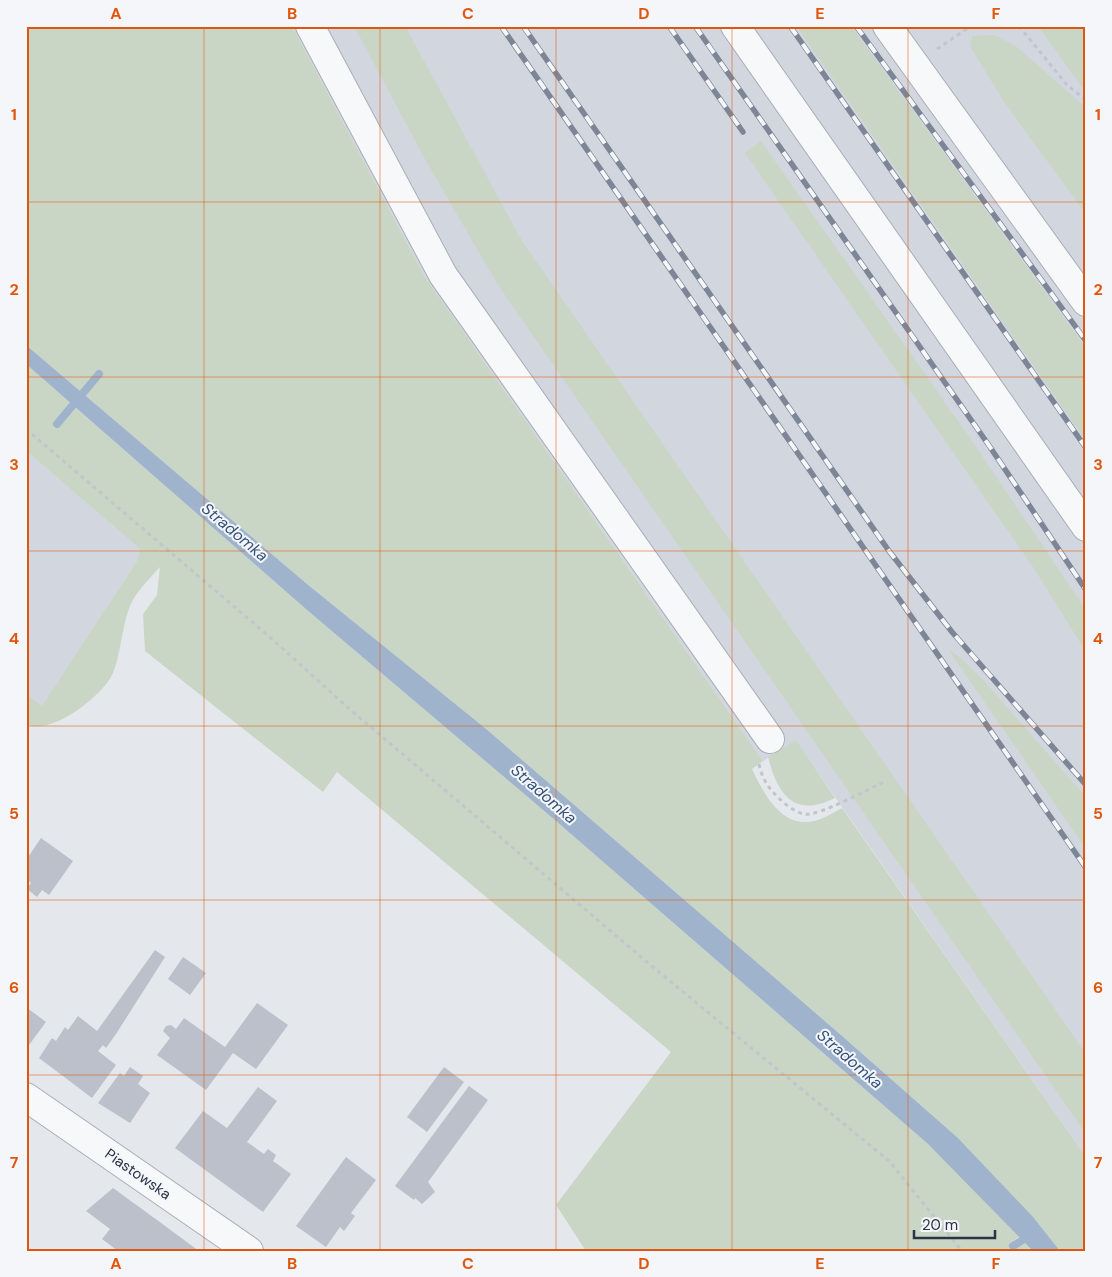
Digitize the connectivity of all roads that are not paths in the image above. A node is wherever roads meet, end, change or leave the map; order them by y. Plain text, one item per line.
1 (310, 26) edge
2 (735, 26) edge
3 (887, 26) edge
4 (1086, 302) edge
5 (1086, 527) edge
6 (770, 739) road end
7 (26, 1097) edge
8 (249, 1251) edge

1 - 6 street
2 - 5 street
3 - 4 street
7 - 8 street, Piastowska

